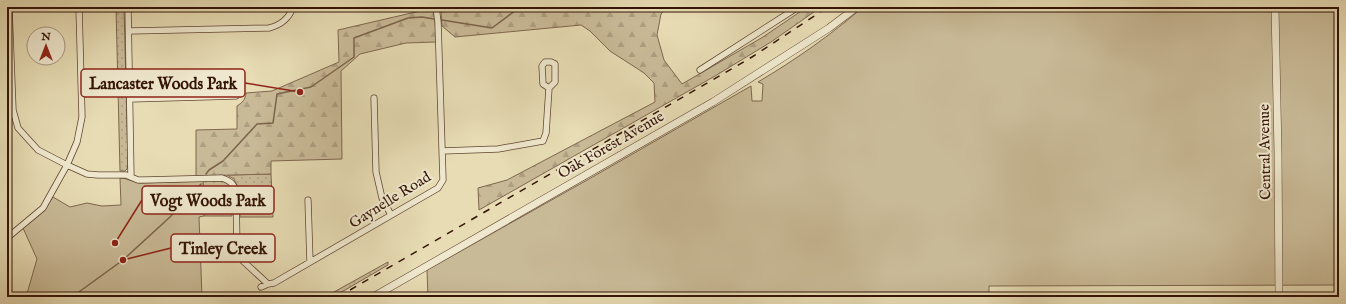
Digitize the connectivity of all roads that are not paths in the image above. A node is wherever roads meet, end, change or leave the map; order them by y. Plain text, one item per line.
1 (9, 7) edge
2 (79, 7) edge
3 (128, 7) edge
4 (293, 7) edge
5 (436, 7) edge
6 (798, 7) edge
7 (857, 7) edge
8 (1275, 7) edge
9 (129, 31) junction
10 (700, 70) dead end
11 (549, 88) dead end
12 (236, 96) dead end
13 (374, 98) dead end
14 (130, 99) junction
15 (442, 152) junction
16 (67, 165) junction
17 (131, 177) junction
18 (308, 200) dead end
19 (391, 215) junction
20 (7, 238) edge
21 (310, 262) junction
22 (268, 284) junction
23 (261, 287) dead end
24 (373, 297) edge
25 (1279, 297) edge

1 - 16 street
2 - 16 street
3 - 9 street
4 - 9 street
5 - 15 street, Gaynelle Road
6 - 10 street
7 - 24 street, Oak Forest Avenue
8 - 25 street, Central Avenue
9 - 14 street
11 - 15 street
12 - 14 street
13 - 19 street
14 - 17 street
15 - 19 street, Gaynelle Road
16 - 17 street
16 - 20 street
17 - 22 street
18 - 21 street
19 - 21 street, Gaynelle Road
21 - 22 street, Gaynelle Road
22 - 23 street, Gaynelle Road

